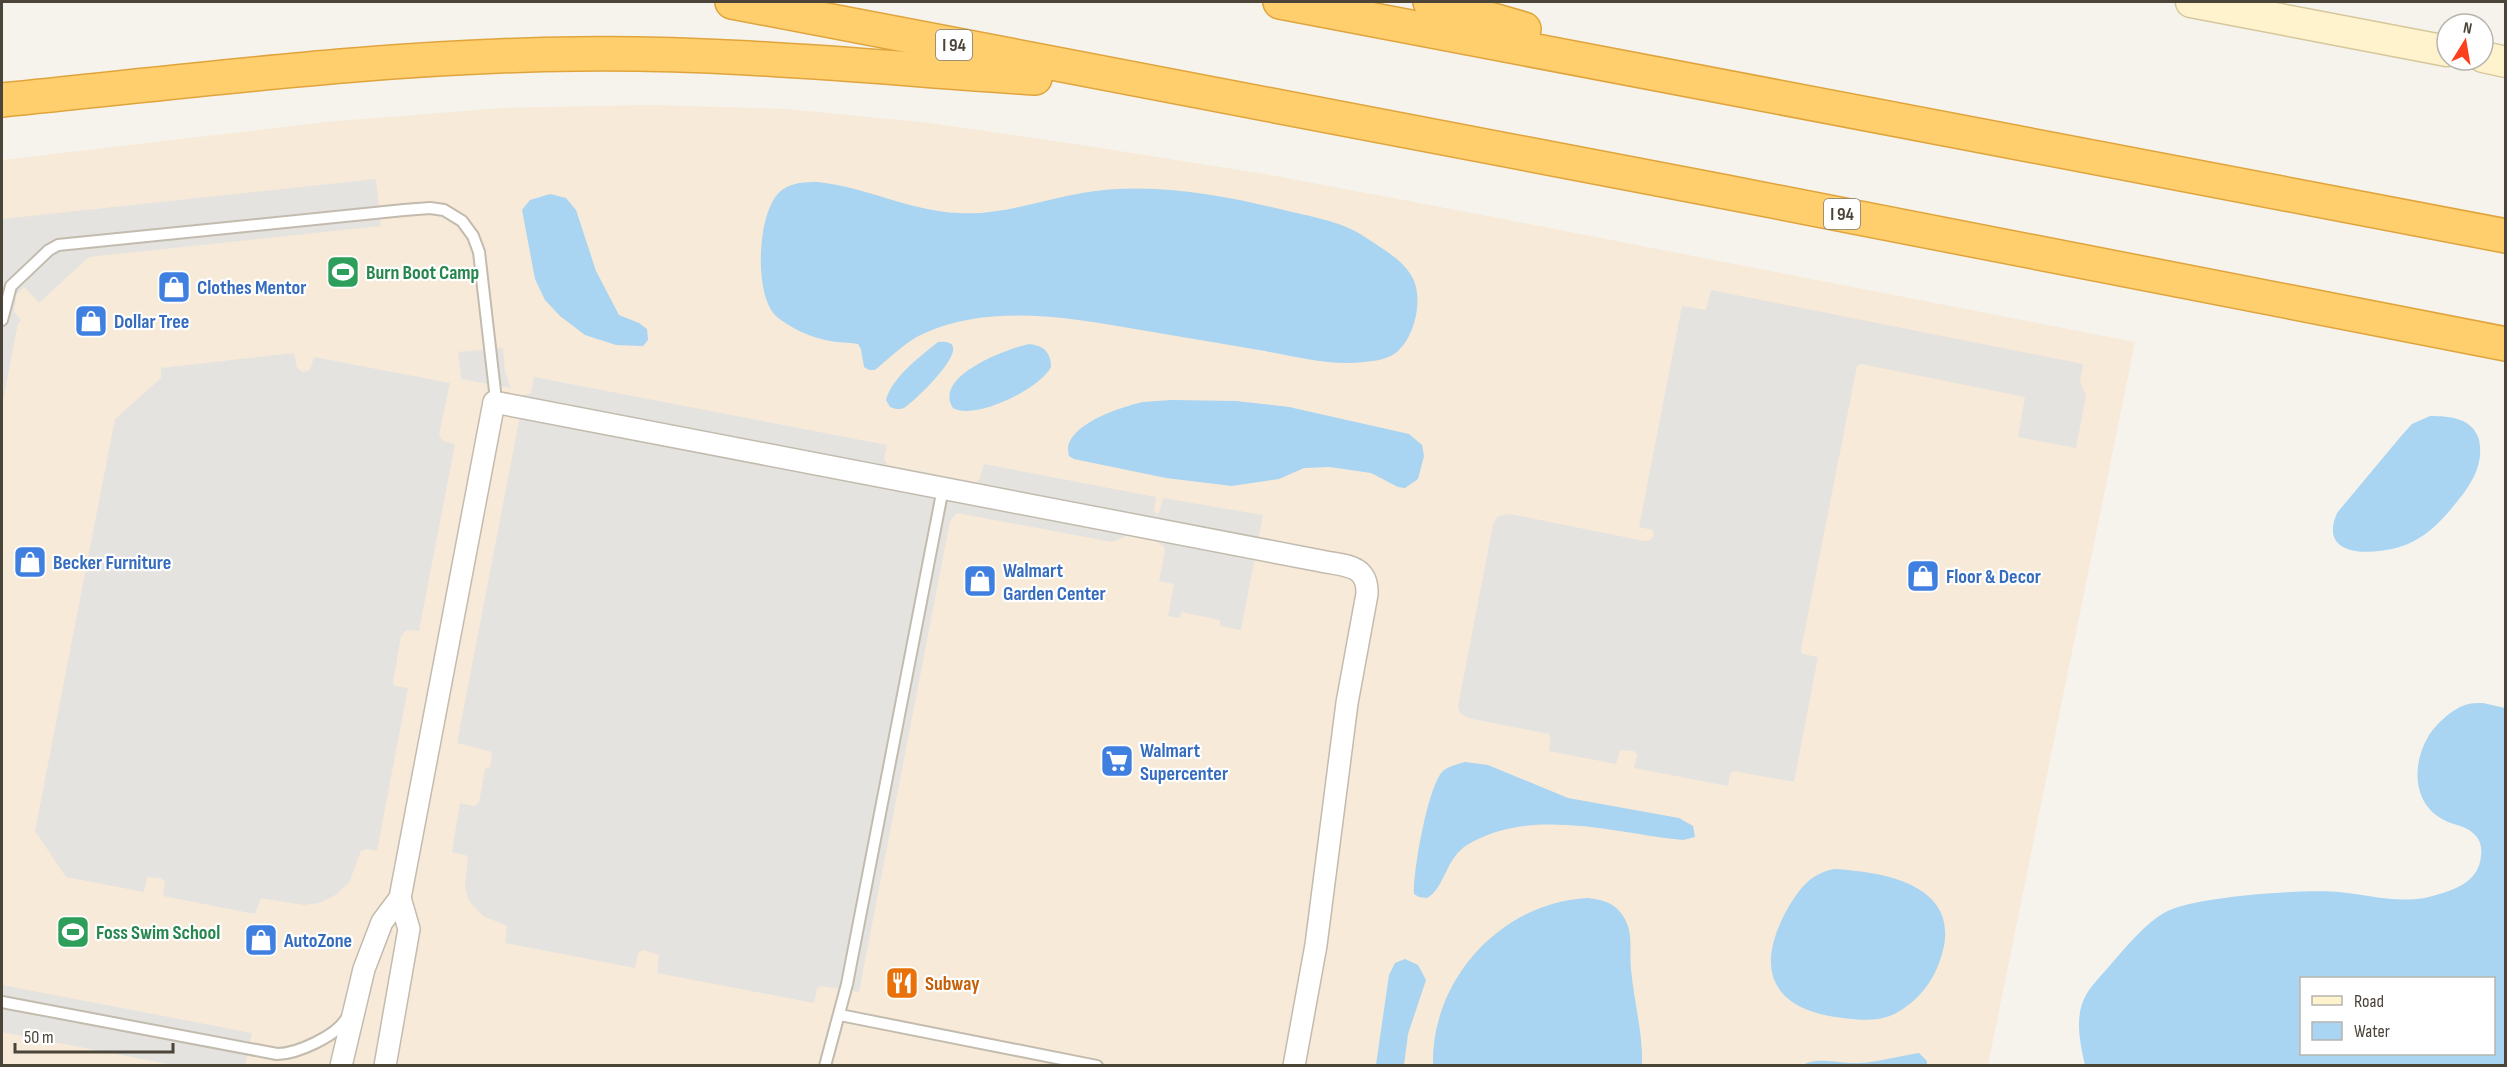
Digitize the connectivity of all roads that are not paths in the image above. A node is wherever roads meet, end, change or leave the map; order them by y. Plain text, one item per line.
1 (732, 2) edge
2 (1280, 2) edge
3 (1430, 2) edge
4 (2191, 2) edge
5 (2435, 49) edge
6 (1710, 84) junction
7 (1177, 88) junction
8 (2, 100) edge
9 (2505, 236) edge
10 (2, 320) edge
11 (2505, 344) edge
12 (494, 402) junction
13 (943, 488) junction
14 (399, 898) junction
15 (2, 1002) edge
16 (354, 1006) junction
17 (840, 1016) junction
18 (341, 1065) edge
19 (385, 1065) edge
20 (825, 1065) edge
21 (1097, 1065) edge
22 (1294, 1065) edge

1 - 7 highway, I 94
2 - 6 highway
3 - 6 highway
4 - 5 street
6 - 9 highway
7 - 8 highway
7 - 11 highway, I 94
10 - 12 lane
12 - 13 street
12 - 14 street
13 - 17 lane
13 - 22 street
14 - 16 street
14 - 19 street
15 - 16 lane
16 - 18 street
17 - 20 lane
17 - 21 lane

